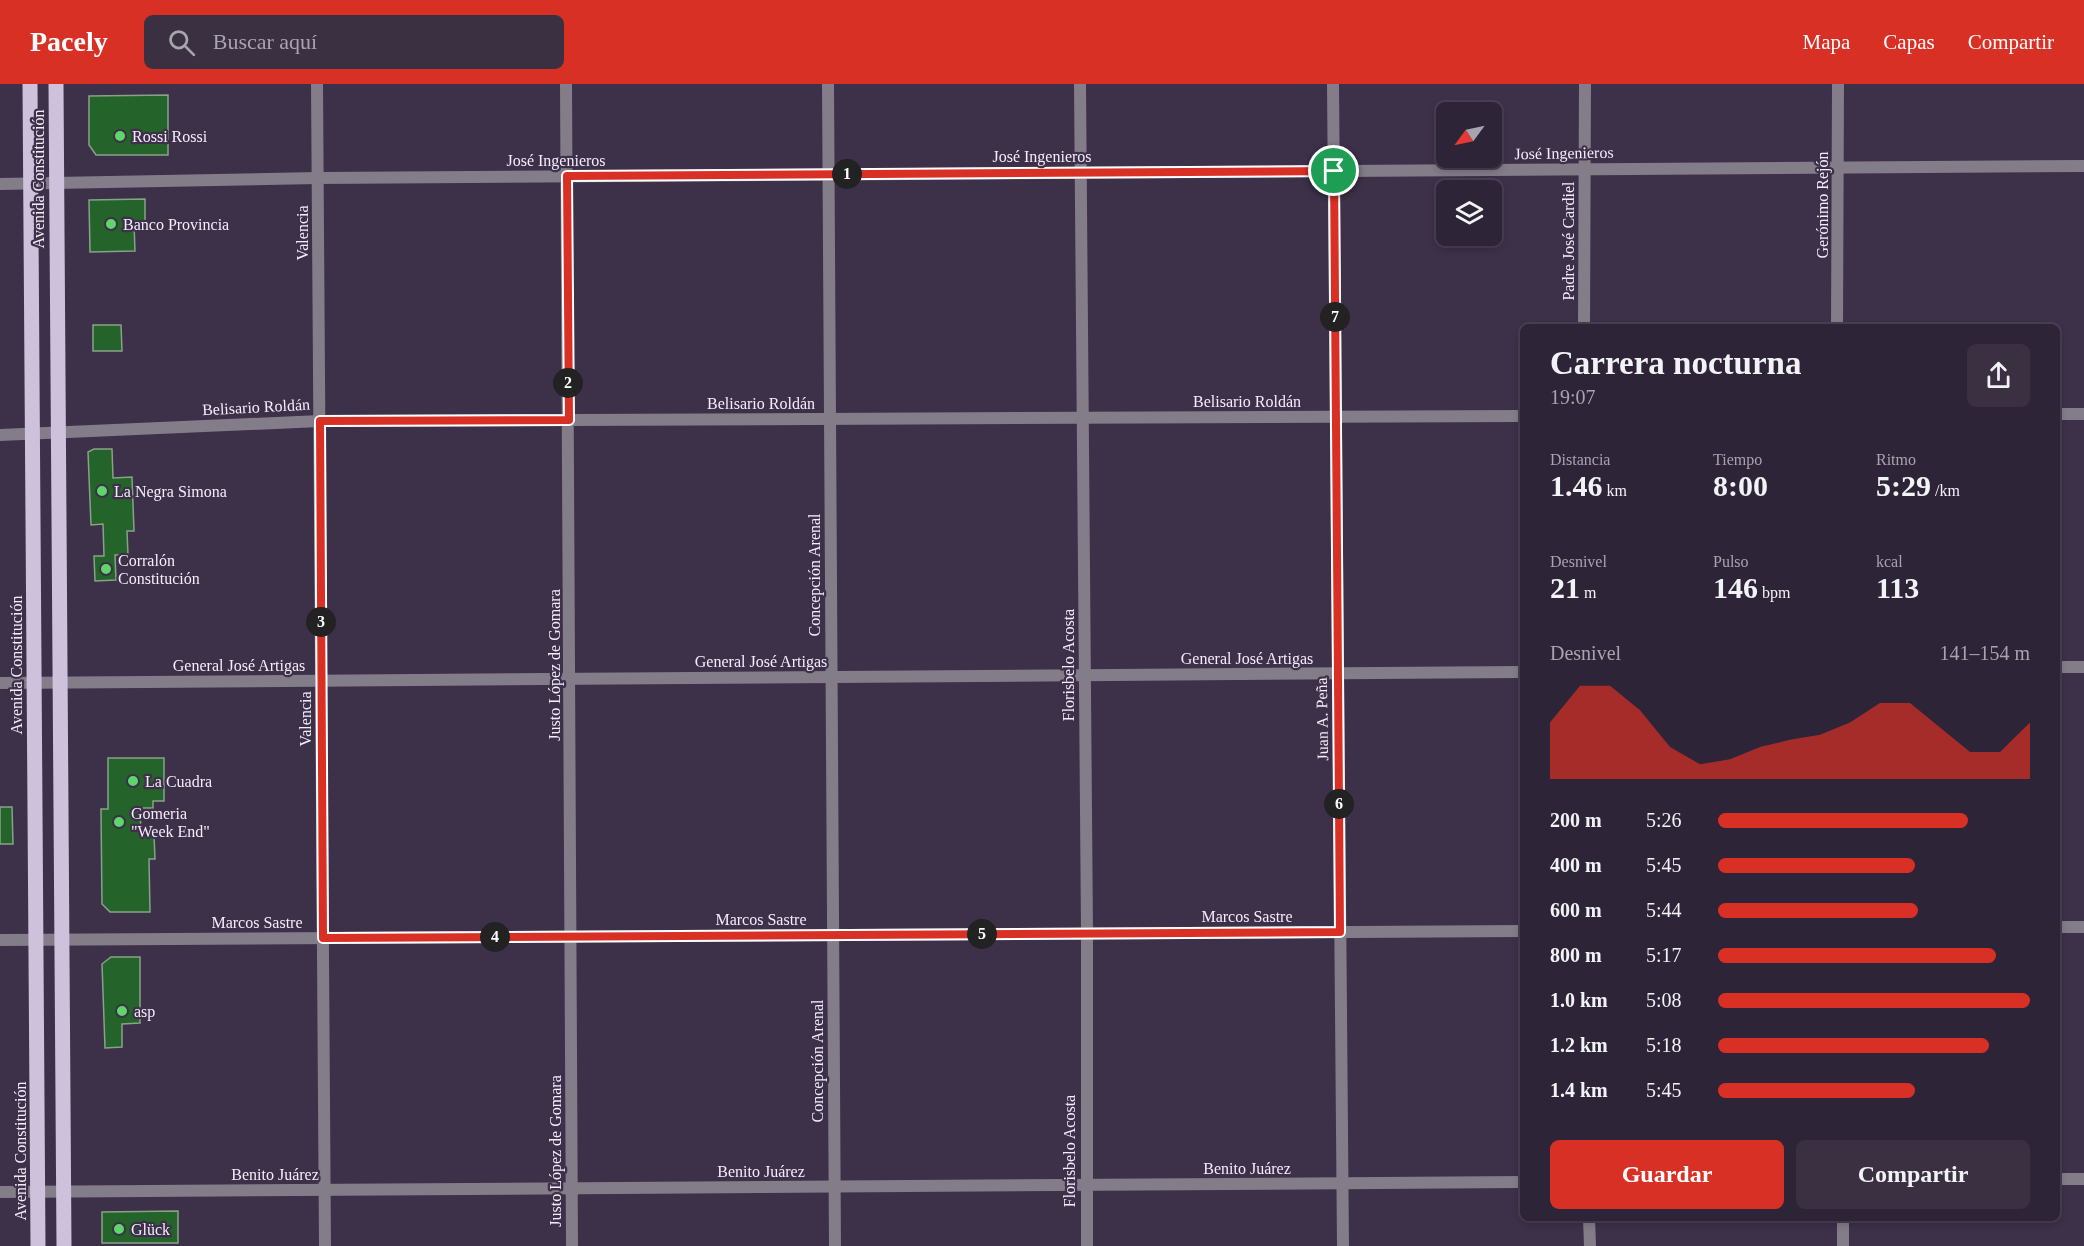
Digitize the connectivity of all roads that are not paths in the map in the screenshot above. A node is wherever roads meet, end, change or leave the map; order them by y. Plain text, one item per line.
1 (30, 84) edge
2 (56, 84) edge
3 (317, 84) edge
4 (566, 84) edge
5 (828, 84) edge
6 (1080, 84) edge
7 (1333, 84) edge
8 (1585, 84) edge
9 (1838, 84) edge
10 (2084, 165) edge
11 (1839, 167) junction
12 (1586, 169) junction
13 (1334, 171) junction
14 (1081, 172) junction
15 (828, 174) junction
16 (567, 176) junction
17 (318, 178) junction
18 (30, 182) junction
19 (56, 182) junction
20 (0, 184) edge
21 (1584, 324) edge
22 (1837, 324) edge
23 (2060, 414) edge
24 (2084, 414) edge
25 (1520, 416) edge
26 (1336, 417) junction
27 (1083, 418) junction
28 (830, 419) junction
29 (569, 420) junction
30 (320, 421) junction
31 (32, 434) junction
32 (58, 434) junction
33 (0, 435) edge
34 (2060, 667) edge
35 (2084, 667) edge
36 (1520, 672) edge
37 (1338, 674) junction
38 (1085, 675) junction
39 (832, 677) junction
40 (570, 678) junction
41 (321, 681) junction
42 (0, 683) edge
43 (34, 683) junction
44 (60, 683) junction
45 (2060, 927) edge
46 (2084, 927) edge
47 (1520, 931) edge
48 (1340, 932) junction
49 (1087, 933) junction
50 (833, 935) junction
51 (572, 936) junction
52 (323, 938) junction
53 (0, 940) edge
54 (36, 940) junction
55 (62, 940) junction
56 (2060, 1179) edge
57 (2084, 1179) edge
58 (1520, 1182) edge
59 (1343, 1183) junction
60 (1085, 1185) junction
61 (835, 1187) junction
62 (571, 1189) junction
63 (325, 1190) junction
64 (0, 1192) edge
65 (38, 1192) junction
66 (63, 1192) junction
67 (1589, 1221) edge
68 (1843, 1221) edge
69 (38, 1246) edge
70 (64, 1246) edge
71 (326, 1246) edge
72 (572, 1246) edge
73 (835, 1246) edge
74 (1087, 1246) edge
75 (1343, 1246) edge
76 (1590, 1246) edge
77 (1843, 1246) edge

1 - 18 main road, Avenida Constitución
2 - 19 main road, Avenida Constitución
3 - 17 street, Valencia
4 - 16 street, Justo López de Gomara
5 - 15 street, Concepción Arenal
6 - 14 street, Florisbelo Acosta
7 - 13 street, Juan A. Peña
8 - 12 street, Padre José Cardiel
9 - 11 street, Gerónimo Rejón
10 - 11 street, José Ingenieros
11 - 12 street, José Ingenieros
11 - 22 street, Gerónimo Rejón
12 - 13 street, José Ingenieros
12 - 21 street, Padre José Cardiel
13 - 14 street, José Ingenieros
13 - 26 street, Juan A. Peña
14 - 15 street, José Ingenieros
14 - 27 street, Florisbelo Acosta
15 - 16 street, José Ingenieros
15 - 28 street, Concepción Arenal
16 - 17 street, José Ingenieros
16 - 29 street, Justo López de Gomara
17 - 19 street, José Ingenieros
17 - 30 street, Valencia
18 - 19 street, José Ingenieros
18 - 20 street, José Ingenieros
18 - 31 main road, Avenida Constitución
19 - 32 main road, Avenida Constitución
23 - 24 street
25 - 26 street, Belisario Roldán
26 - 27 street, Belisario Roldán
26 - 37 street, Juan A. Peña
27 - 28 street, Belisario Roldán
27 - 38 street, Florisbelo Acosta
28 - 29 street, Belisario Roldán
28 - 39 street, Concepción Arenal
29 - 30 street, Belisario Roldán
29 - 40 street, Justo López de Gomara
30 - 32 street, Belisario Roldán
30 - 41 street, Valencia
31 - 32 street, Belisario Roldán
31 - 33 street, Belisario Roldán
31 - 43 main road, Avenida Constitución
32 - 44 main road, Avenida Constitución
34 - 35 street
36 - 37 street, General José Artigas
37 - 38 street, General José Artigas
37 - 48 street, Juan A. Peña
38 - 39 street, General José Artigas
38 - 49 street, Florisbelo Acosta
39 - 40 street, General José Artigas
39 - 50 street, Concepción Arenal
40 - 41 street, General José Artigas
40 - 51 street, Justo López de Gomara
41 - 44 street, General José Artigas
41 - 52 street, Valencia
42 - 43 street, General José Artigas
43 - 44 street, General José Artigas
43 - 54 main road, Avenida Constitución
44 - 55 main road, Avenida Constitución
45 - 46 street
47 - 48 street, Marcos Sastre
48 - 49 street, Marcos Sastre
48 - 59 street, Juan A. Peña
49 - 50 street, Marcos Sastre
49 - 60 street, Florisbelo Acosta
50 - 51 street, Marcos Sastre
50 - 61 street, Concepción Arenal
51 - 52 street, Marcos Sastre
51 - 62 street, Justo López de Gomara
52 - 55 street, Marcos Sastre
52 - 63 street, Valencia
53 - 54 street, Marcos Sastre
54 - 55 street, Marcos Sastre
54 - 65 main road, Avenida Constitución
55 - 66 main road, Avenida Constitución
56 - 57 street
58 - 59 street, Benito Juárez
59 - 60 street, Benito Juárez
59 - 75 street, Juan A. Peña
60 - 61 street, Benito Juárez
60 - 74 street, Florisbelo Acosta
61 - 62 street, Benito Juárez
61 - 73 street, Concepción Arenal
62 - 63 street, Benito Juárez
62 - 72 street, Justo López de Gomara
63 - 66 street, Benito Juárez
63 - 71 street, Valencia
64 - 65 street, Benito Juárez
65 - 66 street, Benito Juárez
65 - 69 main road, Avenida Constitución
66 - 70 main road, Avenida Constitución
67 - 76 street
68 - 77 street

